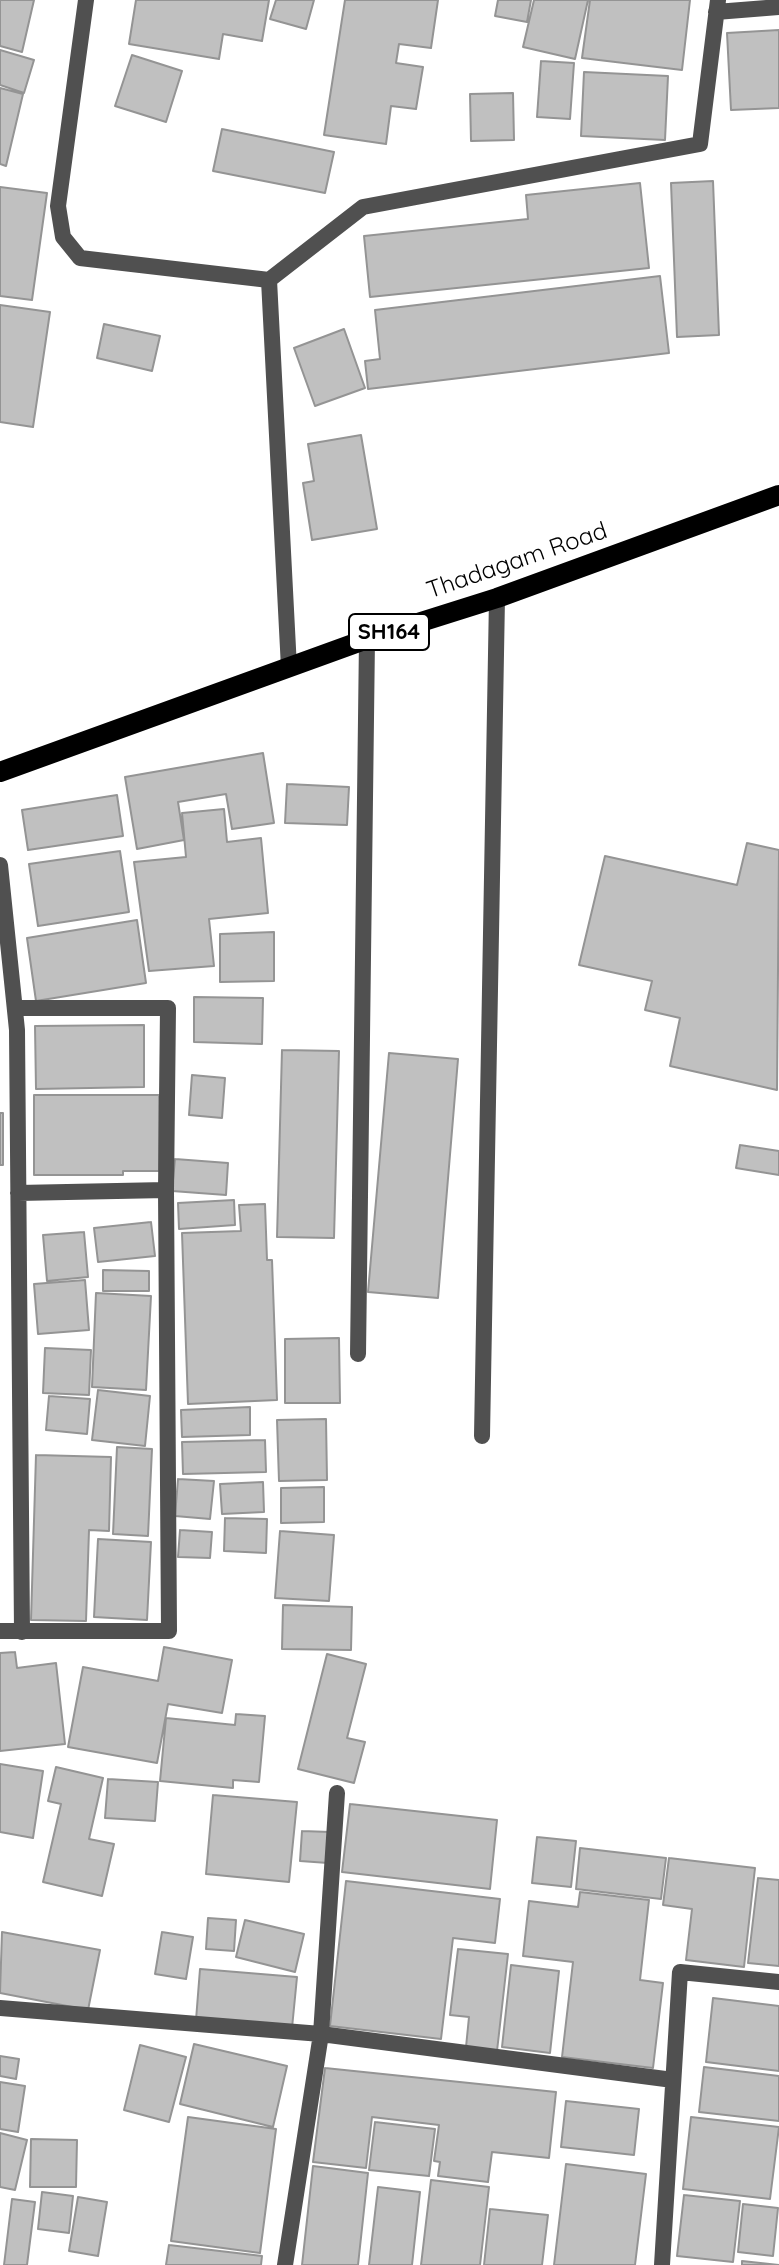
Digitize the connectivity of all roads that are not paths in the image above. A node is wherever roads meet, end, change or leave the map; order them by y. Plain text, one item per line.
1 (86, 0) edge
2 (717, 6) edge
3 (779, 7) edge
4 (269, 280) junction
5 (779, 495) edge
6 (497, 598) junction
7 (367, 639) junction
8 (289, 668) junction
9 (0, 772) edge
10 (0, 865) edge
11 (15, 1008) junction
12 (166, 1190) junction
13 (18, 1193) junction
14 (358, 1354) dead end
15 (482, 1436) dead end
16 (0, 1631) edge
17 (22, 1632) junction
18 (337, 1793) dead end
19 (779, 1982) edge
20 (0, 2008) edge
21 (321, 2034) junction
22 (673, 2080) junction
23 (285, 2265) edge
24 (662, 2265) edge

1 - 4 street
2 - 3 street
2 - 4 street
4 - 8 street
5 - 6 main road, Thadagam Road / SH164
6 - 7 main road, Thadagam Road / SH164
6 - 15 street
7 - 8 main road, Thadagam Road / SH164
7 - 14 street
8 - 9 main road, Thadagam Road / SH164
10 - 11 street
11 - 12 street
11 - 13 street
12 - 13 street
12 - 17 street
13 - 17 street
16 - 17 street
18 - 21 street
19 - 22 street
20 - 21 street
21 - 22 street
21 - 23 street
22 - 24 street

